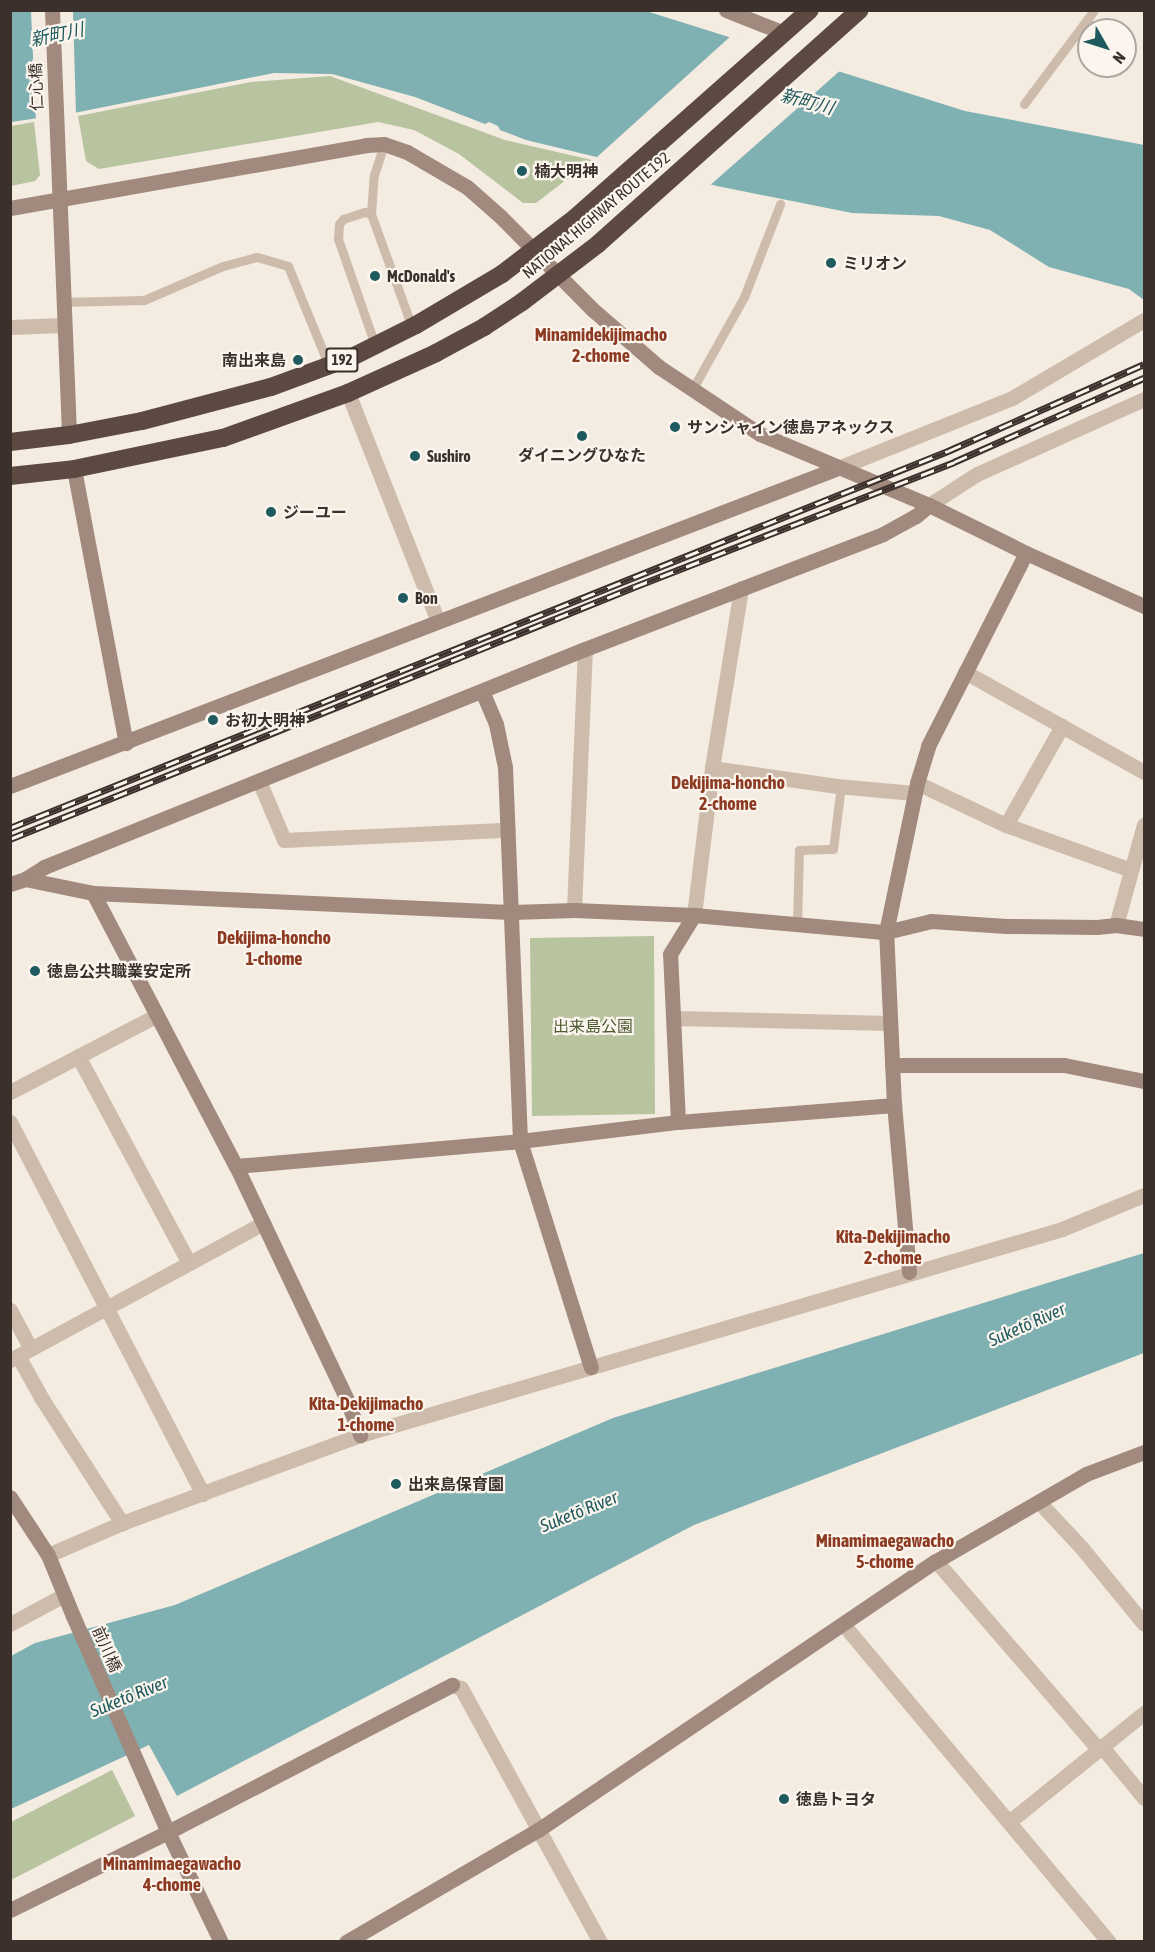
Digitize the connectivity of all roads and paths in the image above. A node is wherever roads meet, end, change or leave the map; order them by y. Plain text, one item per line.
1 (52, 10) edge
2 (726, 10) edge
3 (810, 10) edge
4 (860, 10) edge
5 (1094, 10) edge
6 (778, 39) junction
7 (1024, 104) dead end
8 (384, 144) junction
9 (60, 199) junction
10 (780, 204) dead end
11 (10, 208) edge
12 (371, 214) junction
13 (534, 249) junction
14 (558, 274) junction
15 (63, 302) junction
16 (1144, 320) edge
17 (63, 325) junction
18 (10, 327) edge
19 (412, 327) junction
20 (375, 345) junction
21 (329, 366) junction
22 (692, 390) junction
23 (348, 393) junction
24 (1144, 399) edge
25 (69, 435) junction
26 (10, 442) edge
27 (838, 468) junction
28 (74, 469) junction
29 (10, 476) edge
30 (929, 505) junction
31 (1026, 553) junction
32 (741, 588) junction
33 (1144, 602) edge
34 (438, 621) junction
35 (585, 649) junction
36 (965, 672) junction
37 (482, 691) junction
38 (1062, 726) junction
39 (126, 743) junction
40 (712, 768) junction
41 (1144, 772) edge
42 (259, 781) junction
43 (10, 786) edge
44 (841, 786) junction
45 (916, 788) junction
46 (1006, 825) junction
47 (1144, 825) edge
48 (508, 830) junction
49 (1131, 870) junction
50 (18, 881) edge
51 (93, 893) junction
52 (574, 910) junction
53 (512, 912) junction
54 (694, 915) junction
55 (797, 924) junction
56 (1116, 925) junction
57 (1144, 929) edge
58 (886, 932) junction
59 (157, 1015) junction
60 (674, 1018) junction
61 (890, 1023) junction
62 (78, 1056) junction
63 (892, 1065) junction
64 (1144, 1081) edge
65 (10, 1092) edge
66 (894, 1105) junction
67 (10, 1122) edge
68 (678, 1122) junction
69 (520, 1141) junction
70 (236, 1166) junction
71 (1144, 1195) edge
72 (263, 1223) junction
73 (189, 1263) junction
74 (909, 1272) junction
75 (107, 1308) junction
76 (10, 1310) edge
77 (20, 1355) edge
78 (591, 1367) junction
79 (360, 1435) junction
80 (1144, 1452) edge
81 (203, 1494) junction
82 (10, 1497) edge
83 (1039, 1502) junction
84 (122, 1523) junction
85 (48, 1555) junction
86 (936, 1561) junction
87 (64, 1595) junction
88 (10, 1624) edge
89 (843, 1624) junction
90 (1144, 1624) edge
91 (1144, 1713) edge
92 (1100, 1748) junction
93 (1144, 1798) edge
94 (1010, 1821) junction
95 (538, 1830) junction
96 (168, 1832) junction
97 (10, 1910) edge
98 (221, 1941) edge
99 (345, 1941) edge
100 (600, 1941) edge
101 (1109, 1941) edge

1 - 9 street, 仁心橋
2 - 6 street
3 - 6 highway, NATIONAL HIGHWAY ROUTE 192 / 192
4 - 14 highway, NATIONAL HIGHWAY ROUTE 192 / 192
5 - 7 lane
6 - 13 highway, NATIONAL HIGHWAY ROUTE 192 / 192
8 - 9 street
8 - 12 lane
8 - 13 street
9 - 11 street
9 - 15 street, 仁心橋
10 - 22 lane
12 - 19 lane
12 - 20 lane
13 - 14 street
13 - 19 highway, NATIONAL HIGHWAY ROUTE 192 / 192
14 - 22 street
14 - 23 highway, NATIONAL HIGHWAY ROUTE 192 / 192
15 - 17 street, 仁心橋
15 - 21 lane
16 - 27 street
17 - 18 street
17 - 25 street, 仁心橋
19 - 20 highway, NATIONAL HIGHWAY ROUTE 192 / 192
20 - 21 highway, NATIONAL HIGHWAY ROUTE 192 / 192
21 - 25 highway, NATIONAL HIGHWAY ROUTE 192 / 192
22 - 27 street
23 - 28 highway, NATIONAL HIGHWAY ROUTE 192 / 192
23 - 34 street
24 - 30 street
25 - 26 highway, NATIONAL HIGHWAY ROUTE 192 / 192
27 - 30 street
27 - 34 street
28 - 29 highway, NATIONAL HIGHWAY ROUTE 192 / 192
28 - 39 street
30 - 31 street
30 - 32 street
31 - 33 street
31 - 36 street
32 - 35 street
32 - 40 street
34 - 39 street
35 - 37 street
35 - 52 street
36 - 38 street
36 - 45 street
37 - 42 street
37 - 48 street
38 - 41 street
38 - 46 street
39 - 43 street
40 - 44 street
40 - 54 street
42 - 48 street
42 - 50 street
44 - 45 street
44 - 55 lane
45 - 46 street
45 - 58 street
46 - 49 street
47 - 49 street
48 - 53 street
49 - 56 street
50 - 51 street
51 - 53 street
51 - 59 street
52 - 53 street
52 - 54 street
53 - 69 street
54 - 55 street
54 - 60 street
55 - 58 street
56 - 57 street
56 - 58 street
58 - 61 street
59 - 62 street
59 - 70 street
60 - 61 street
60 - 68 street
61 - 63 street
62 - 65 street
62 - 73 street
63 - 64 street
63 - 66 street
66 - 68 street
66 - 74 street
67 - 75 street
68 - 69 street
69 - 70 street
69 - 78 street
70 - 72 street
71 - 74 street
72 - 73 street
72 - 79 street
73 - 75 street
74 - 78 street
75 - 77 street
75 - 81 street
76 - 77 street
77 - 84 street
78 - 79 street
79 - 81 street
80 - 83 street
81 - 84 street
82 - 85 street, 前川橋
83 - 86 street
83 - 90 street
84 - 85 street
85 - 87 street, 前川橋
86 - 89 street
86 - 92 street
87 - 88 street
87 - 96 street, 前川橋
89 - 94 street
89 - 95 street
91 - 92 street
92 - 93 street
92 - 94 street
94 - 101 street
95 - 96 street
95 - 99 street
95 - 100 street
96 - 97 street
96 - 98 street, 前川橋

